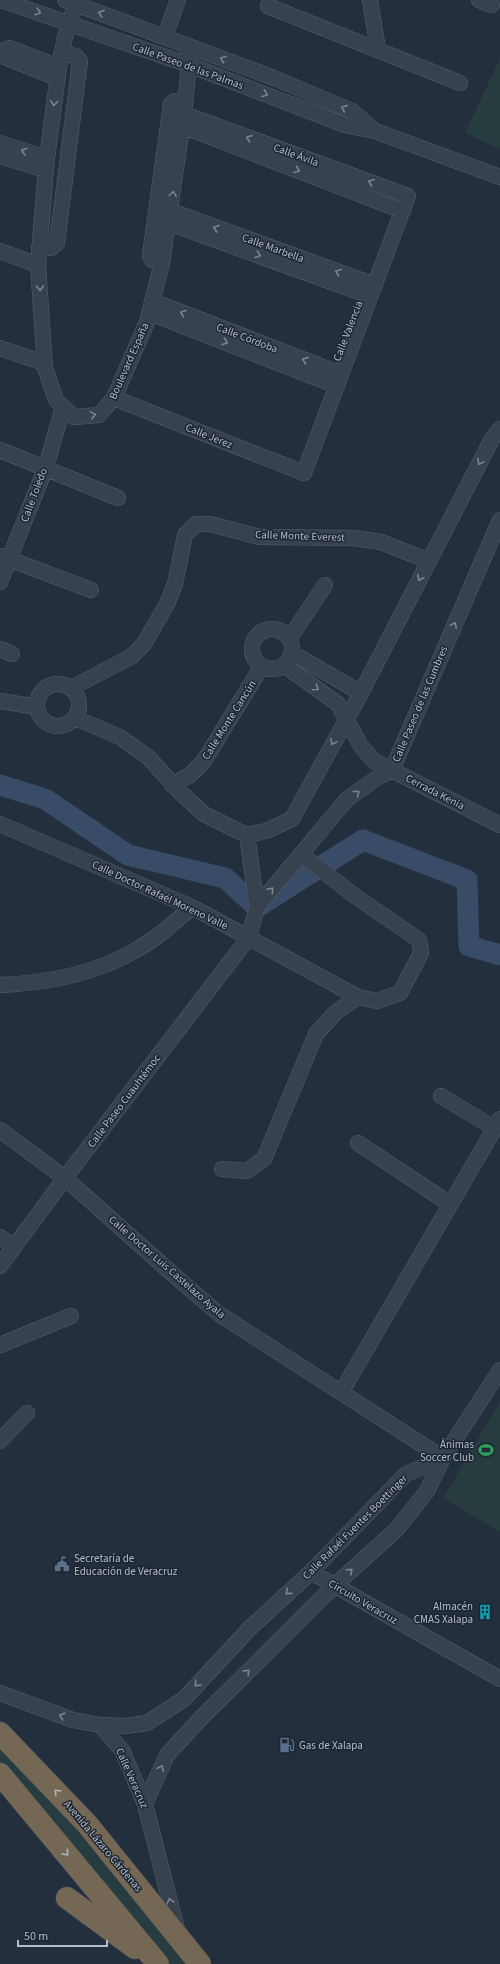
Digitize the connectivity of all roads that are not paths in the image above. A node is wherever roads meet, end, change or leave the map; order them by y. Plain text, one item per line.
1 (1, 0) edge
2 (178, 0) edge
3 (370, 0) edge
4 (73, 1) edge
5 (268, 6) dead end
6 (69, 23) junction
7 (165, 36) junction
8 (188, 46) junction
9 (378, 49) junction
10 (189, 65) junction
11 (59, 66) junction
12 (460, 83) dead end
13 (184, 114) junction
14 (375, 130) junction
15 (0, 144) edge
16 (0, 156) edge
17 (47, 164) junction
18 (500, 176) edge
19 (338, 178) junction
20 (405, 195) joint
21 (399, 210) junction
22 (170, 217) junction
23 (39, 247) junction
24 (0, 251) edge
25 (162, 263) junction
26 (38, 265) junction
27 (369, 289) junction
28 (151, 307) junction
29 (0, 348) edge
30 (44, 363) junction
31 (335, 378) junction
32 (116, 394) junction
33 (63, 407) junction
34 (500, 429) edge
35 (0, 450) edge
36 (46, 467) junction
37 (301, 467) joint
38 (118, 498) dead end
39 (500, 520) edge
40 (5, 557) edge
41 (429, 561) junction
42 (0, 582) edge
43 (325, 584) dead end
44 (91, 590) dead end
45 (288, 652) junction
46 (262, 666) junction
47 (71, 688) junction
48 (361, 693) junction
49 (0, 701) edge
50 (37, 707) junction
51 (75, 718) junction
52 (346, 718) junction
53 (392, 770) junction
54 (172, 785) junction
55 (0, 824) edge
56 (500, 825) edge
57 (247, 835) junction
58 (302, 855) junction
59 (192, 907) junction
60 (257, 907) junction
61 (249, 937) junction
62 (0, 985) edge
63 (358, 998) junction
64 (441, 1096) dead end
65 (497, 1124) edge
66 (0, 1130) edge
67 (358, 1143) dead end
68 (222, 1169) dead end
69 (65, 1178) junction
70 (450, 1204) junction
71 (0, 1237) edge
72 (14, 1247) junction
73 (0, 1266) edge
74 (71, 1316) dead end
75 (0, 1345) edge
76 (500, 1371) edge
77 (342, 1391) junction
78 (27, 1413) dead end
79 (0, 1441) edge
80 (443, 1458) junction
81 (311, 1572) junction
82 (334, 1586) junction
83 (500, 1679) edge
84 (0, 1693) edge
85 (184, 1699) junction
86 (202, 1718) junction
87 (100, 1725) junction
88 (0, 1733) edge
89 (0, 1774) edge
90 (145, 1804) junction
91 (67, 1898) dead end
92 (180, 1939) junction
93 (158, 1963) edge
94 (200, 1964) edge

1 -> 6 street, Calle Paseo de las Palmas
2 - 7 street
3 - 9 street
4 - 6 street, Boulevard España
7 -> 4 street, Calle Paseo de las Palmas
5 - 9 street
6 - 10 street, Calle Paseo de las Palmas
6 - 11 street, Boulevard España
7 - 8 street, Calle Paseo de las Palmas
8 - 10 street, Boulevard España
14 -> 8 street, Calle Paseo de las Palmas
9 - 12 street
10 - 13 street, Boulevard España
10 -> 14 street, Calle Paseo de las Palmas
11 -> 17 street, Boulevard España
11 - 23 street
13 - 19 street, Calle Ávila
22 -> 13 street, Boulevard España
13 - 25 street
14 - 18 street, Calle Paseo de las Palmas
17 -> 15 street
16 - 17 street
17 - 23 street, Boulevard España
20 -> 19 street, Calle Ávila
19 - 21 street, Calle Ávila
20 - 21 street, Calle Valencia
21 - 27 street, Calle Valencia
22 - 25 street, Boulevard España
22 - 27 street, Calle Marbella
23 - 26 street, Boulevard España
24 - 26 street
25 - 28 street, Boulevard España
26 -> 30 street, Boulevard España
27 - 31 street, Calle Valencia
28 - 31 street, Calle Córdoba
28 - 32 street, Boulevard España
29 - 30 street
30 - 33 street, Boulevard España
31 - 37 street, Calle Valencia
33 -> 32 street, Boulevard España
32 - 37 street, Calle Jerez
33 - 36 street, Calle Toledo
34 -> 41 street
35 - 36 street
36 - 38 street
36 - 40 street, Calle Toledo
53 -> 39 street, Calle Paseo de las Cumbres
40 - 42 street, Calle Toledo
40 - 44 street
41 - 47 street, Calle Monte Everest
41 -> 48 street
43 - 45 street
45 - 46 street
45 - 46 street
45 - 48 street
45 -> 52 street
46 - 54 street, Calle Monte Cancún
47 - 50 street
47 - 51 street
48 - 52 street
49 - 50 street
50 - 51 street
51 - 54 street
52 - 53 street, Cerrada Kenia
52 -> 57 street
53 - 56 street, Cerrada Kenia
58 -> 53 street, Calle Paseo de las Cumbres
54 - 57 street
55 - 59 street, Calle Doctor Rafaél Moreno Valle
57 - 60 street
60 -> 58 street, Calle Paseo de las Cumbres
58 - 63 street
59 - 61 street, Calle Doctor Rafaél Moreno Valle
59 - 62 street
60 - 61 street, Calle Paseo de las Cumbres
61 - 63 street, Calle Doctor Rafaél Moreno Valle
61 - 69 street, Calle Paseo Cuauhtémoc
63 - 68 street
64 - 65 street
65 - 70 street
66 - 69 street, Calle Doctor Luis Castelazo Ayala
67 - 70 street
69 - 72 street, Calle Paseo Cuauhtémoc
69 - 77 street, Calle Doctor Luis Castelazo Ayala
70 - 77 street
71 - 72 street
72 - 73 street, Calle Paseo Cuauhtémoc
74 - 75 street
76 - 80 street
77 - 80 street, Calle Doctor Luis Castelazo Ayala
78 - 79 street
80 - 81 street, Calle Rafaél Fuentes Boettinger
82 -> 80 street
81 - 82 street, Circuito Veracruz
81 -> 85 street, Calle Rafaél Fuentes Boettinger
82 - 83 street, Circuito Veracruz
86 -> 82 street
87 -> 84 street
85 - 86 street
85 - 87 street, Calle Rafaél Fuentes Boettinger
90 -> 86 street
87 - 90 street, Calle Veracruz
92 -> 88 highway, Avenida Lázaro Cárdenas
89 -> 93 highway
92 -> 90 street, Calle Veracruz
91 - 93 highway
92 - 94 highway, Avenida Lázaro Cárdenas

